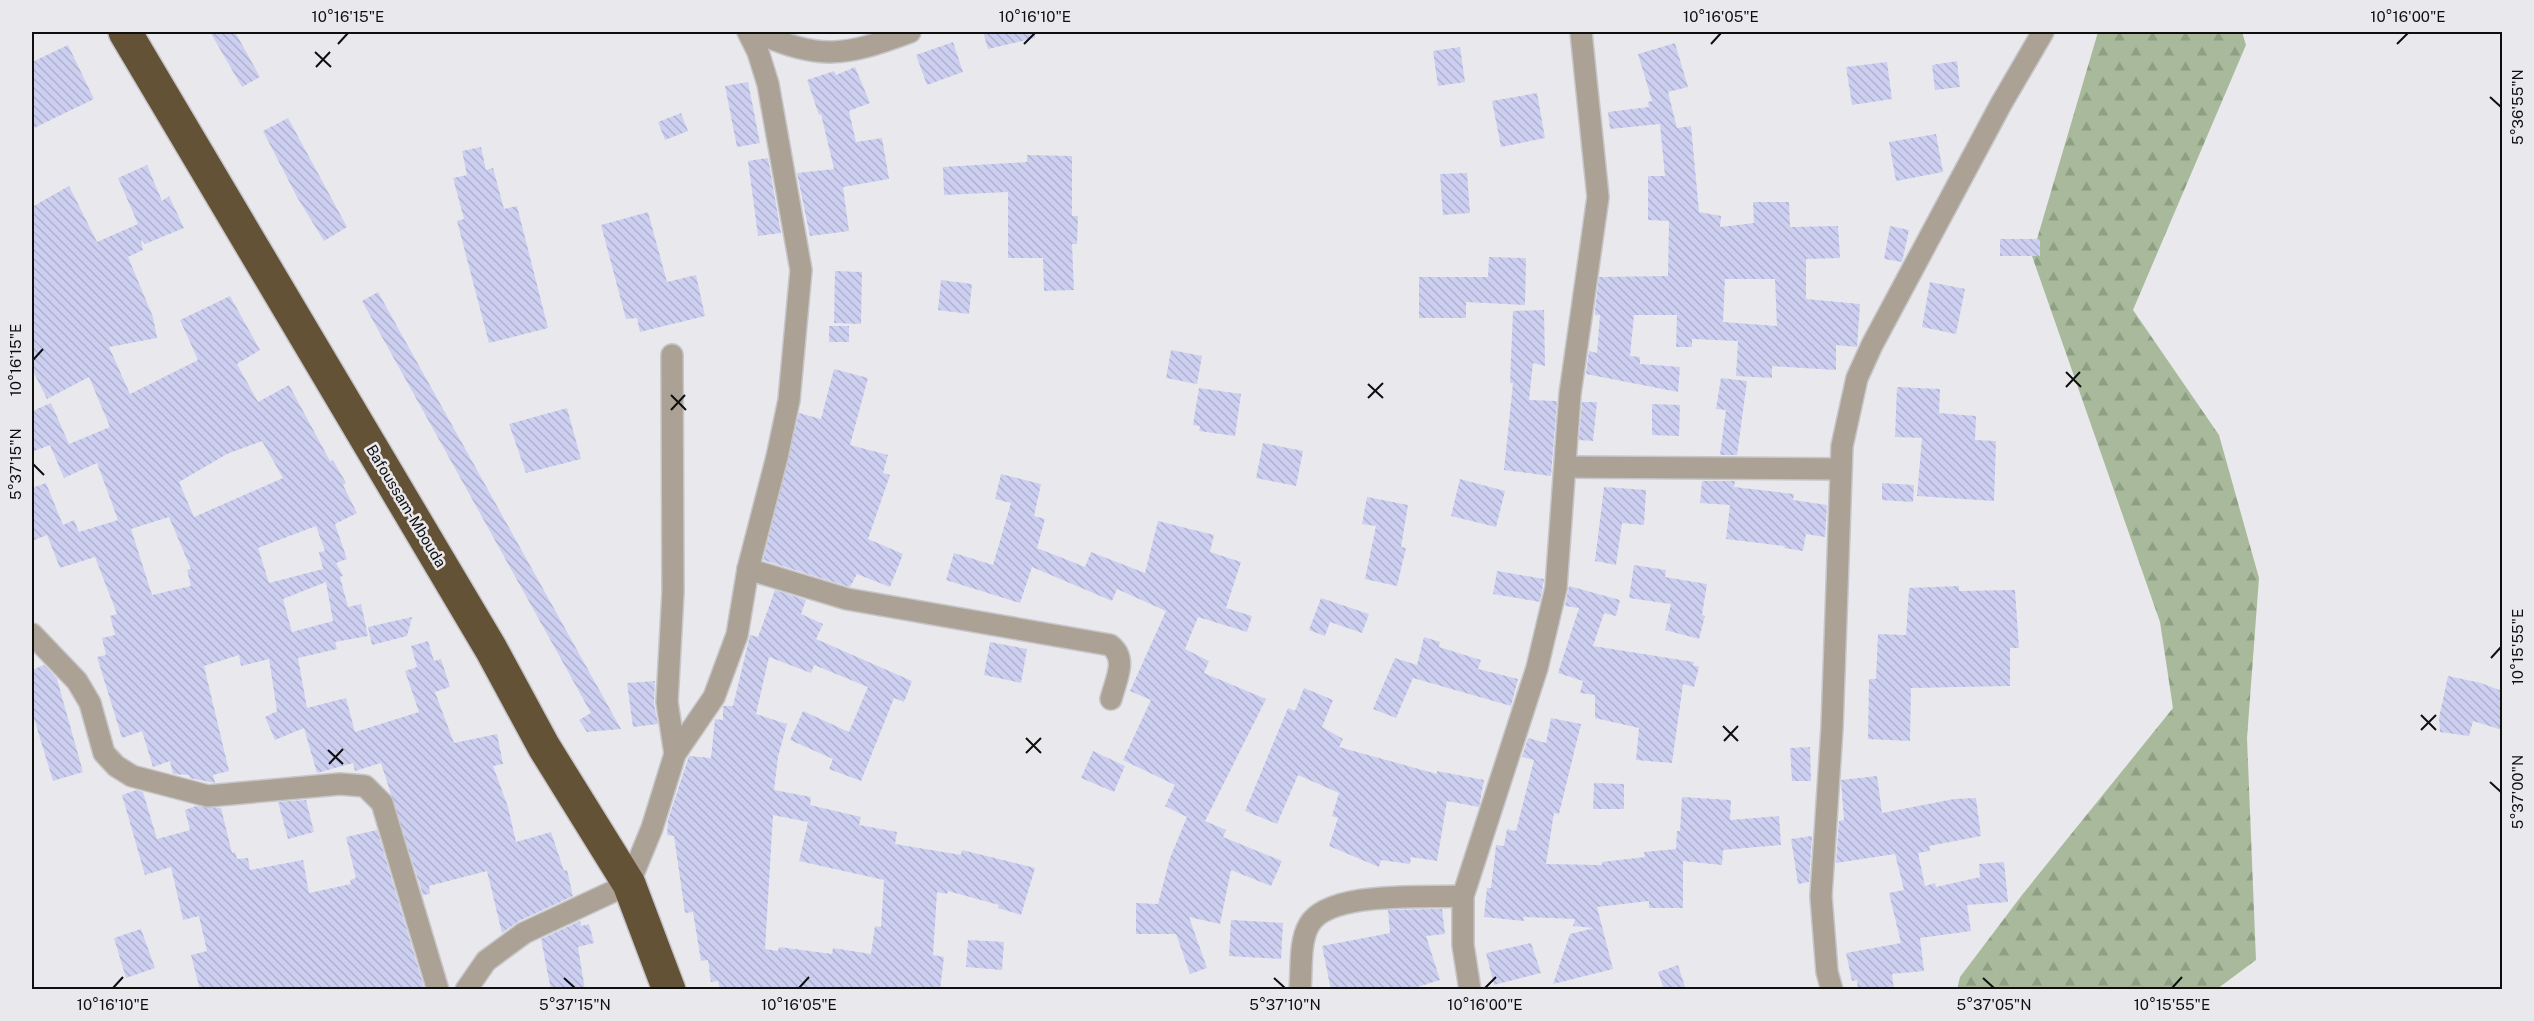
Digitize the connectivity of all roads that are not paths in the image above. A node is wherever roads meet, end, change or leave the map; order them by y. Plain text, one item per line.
1 (125, 32) edge
2 (753, 32) edge
3 (910, 32) edge
4 (1581, 32) edge
5 (2043, 32) edge
6 (672, 355) dead end
7 (1566, 467) junction
8 (1840, 469) junction
9 (747, 569) junction
10 (32, 634) edge
11 (1111, 699) dead end
12 (675, 754) junction
13 (629, 884) junction
14 (1463, 896) junction
15 (438, 990) edge
16 (466, 990) edge
17 (669, 990) edge
18 (1300, 990) edge
19 (1470, 990) edge
20 (1832, 990) edge

1 - 13 highway, Bafoussam-Mbouda
2 - 3 street
2 - 9 street
4 - 7 street
5 - 8 street
6 - 12 street
7 - 8 street
7 - 14 street
8 - 20 street
9 - 11 street
9 - 12 street
10 - 15 street
12 - 13 street
13 - 16 street
13 - 17 highway, Bafoussam-Mbouda
14 - 18 street
14 - 19 street

